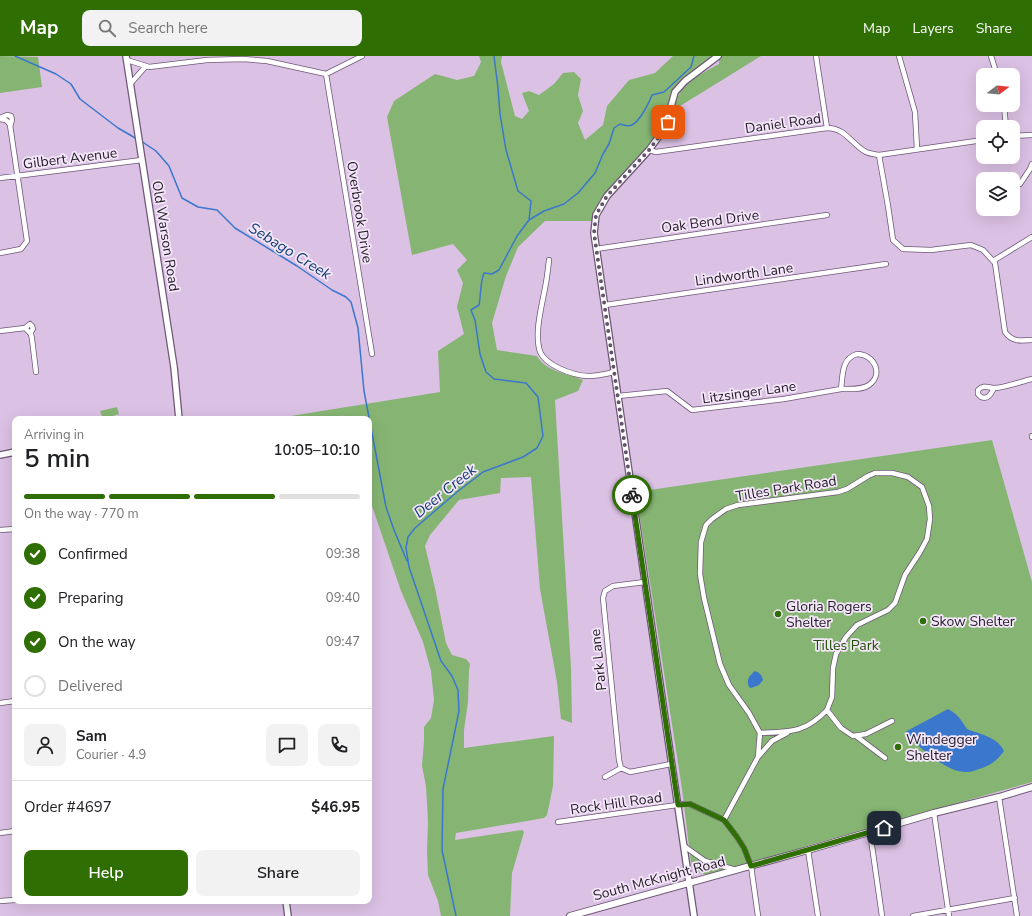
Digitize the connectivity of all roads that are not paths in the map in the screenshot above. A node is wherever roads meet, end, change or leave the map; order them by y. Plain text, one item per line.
1 (362, 56) edge
2 (718, 56) edge
3 (816, 56) edge
4 (899, 56) edge
5 (991, 56) edge
6 (127, 58) edge
7 (146, 66) junction
8 (995, 68) edge
9 (326, 74) junction
10 (131, 83) junction
11 (0, 119) edge
12 (827, 128) junction
13 (1032, 135) edge
14 (1020, 136) edge
15 (976, 141) edge
16 (917, 149) junction
17 (649, 150) junction
18 (879, 155) junction
19 (142, 160) junction
20 (1032, 164) edge
21 (18, 175) junction
22 (0, 178) edge
23 (1020, 184) dead end
24 (827, 215) dead end
25 (1032, 237) edge
26 (596, 249) junction
27 (0, 253) edge
28 (549, 260) dead end
29 (993, 261) junction
30 (886, 264) dead end
31 (605, 305) junction
32 (0, 331) edge
33 (1032, 340) edge
34 (372, 354) dead end
35 (36, 372) dead end
36 (614, 372) junction
37 (1032, 380) edge
38 (994, 388) dead end
39 (841, 389) junction
40 (618, 396) junction
41 (179, 416) edge
42 (12, 453) edge
43 (0, 455) edge
44 (12, 529) edge
45 (0, 530) edge
46 (645, 582) junction
47 (12, 701) edge
48 (0, 703) edge
49 (826, 710) junction
50 (892, 721) dead end
51 (789, 732) junction
52 (760, 733) junction
53 (856, 736) junction
54 (758, 757) junction
55 (886, 758) dead end
56 (671, 764) junction
57 (621, 768) junction
58 (605, 777) dead end
59 (1032, 787) edge
60 (999, 797) junction
61 (678, 805) junction
62 (934, 813) junction
63 (724, 820) junction
64 (558, 822) dead end
65 (12, 831) edge
66 (870, 832) junction
67 (0, 833) edge
68 (684, 846) junction
69 (808, 850) junction
70 (751, 866) junction
71 (736, 870) junction
72 (689, 882) junction
73 (1015, 898) junction
74 (12, 900) edge
75 (0, 902) edge
76 (286, 904) edge
77 (948, 910) junction
78 (288, 916) edge
79 (570, 916) edge
80 (694, 916) edge
81 (758, 916) edge
82 (818, 916) edge
83 (882, 916) edge
84 (913, 916) edge
85 (949, 916) edge
86 (1017, 916) edge

1 - 9 street
2 - 17 street
3 - 12 street
4 - 16 street
5 - 8 street
6 - 7 street
6 - 10 street, Old Warson Road
7 - 9 street
7 - 10 street
9 - 34 street, Overbrook Drive
10 - 19 street, Old Warson Road
11 - 21 street
12 - 17 street, Daniel Road
12 - 18 street, Daniel Road
13 - 14 street
15 - 16 street
16 - 18 street
17 - 26 street
18 - 29 street
19 - 21 street, Gilbert Avenue
19 - 41 street, Old Warson Road
20 - 23 street
21 - 22 street, Gilbert Avenue
21 - 27 street
24 - 26 street, Oak Bend Drive
25 - 29 street
26 - 31 street
28 - 36 street
29 - 33 street
30 - 31 street, Lindworth Lane
31 - 36 street
32 - 35 street
36 - 40 street
37 - 38 street
39 - 39 street, Litzsinger Lane
39 - 40 street, Litzsinger Lane
40 - 46 street
42 - 43 street
44 - 45 street
46 - 56 street
46 - 57 street, Park Lane
47 - 48 street
49 - 51 street, Tilles Park Road
49 - 52 street, Tilles Park Road
49 - 53 street
50 - 53 street
51 - 52 street, Tilles Park Road
51 - 54 street
52 - 54 street
53 - 55 street
54 - 63 street
56 - 57 street
56 - 61 street
57 - 58 street
59 - 60 main road, South McKnight Road
60 - 62 main road, South McKnight Road
60 - 73 street
61 - 63 street
61 - 64 street, Rock Hill Road
61 - 68 street
62 - 66 main road, South McKnight Road
62 - 77 street
63 - 70 street
65 - 67 street
66 - 69 main road, South McKnight Road
66 - 83 street
68 - 71 street
68 - 72 street
69 - 70 main road, South McKnight Road
69 - 82 street
70 - 71 main road, South McKnight Road
70 - 81 street
71 - 72 main road, South McKnight Road
72 - 79 main road, South McKnight Road
72 - 80 street
73 - 77 street
73 - 86 street
74 - 75 street
76 - 78 street
77 - 84 street
77 - 85 street

